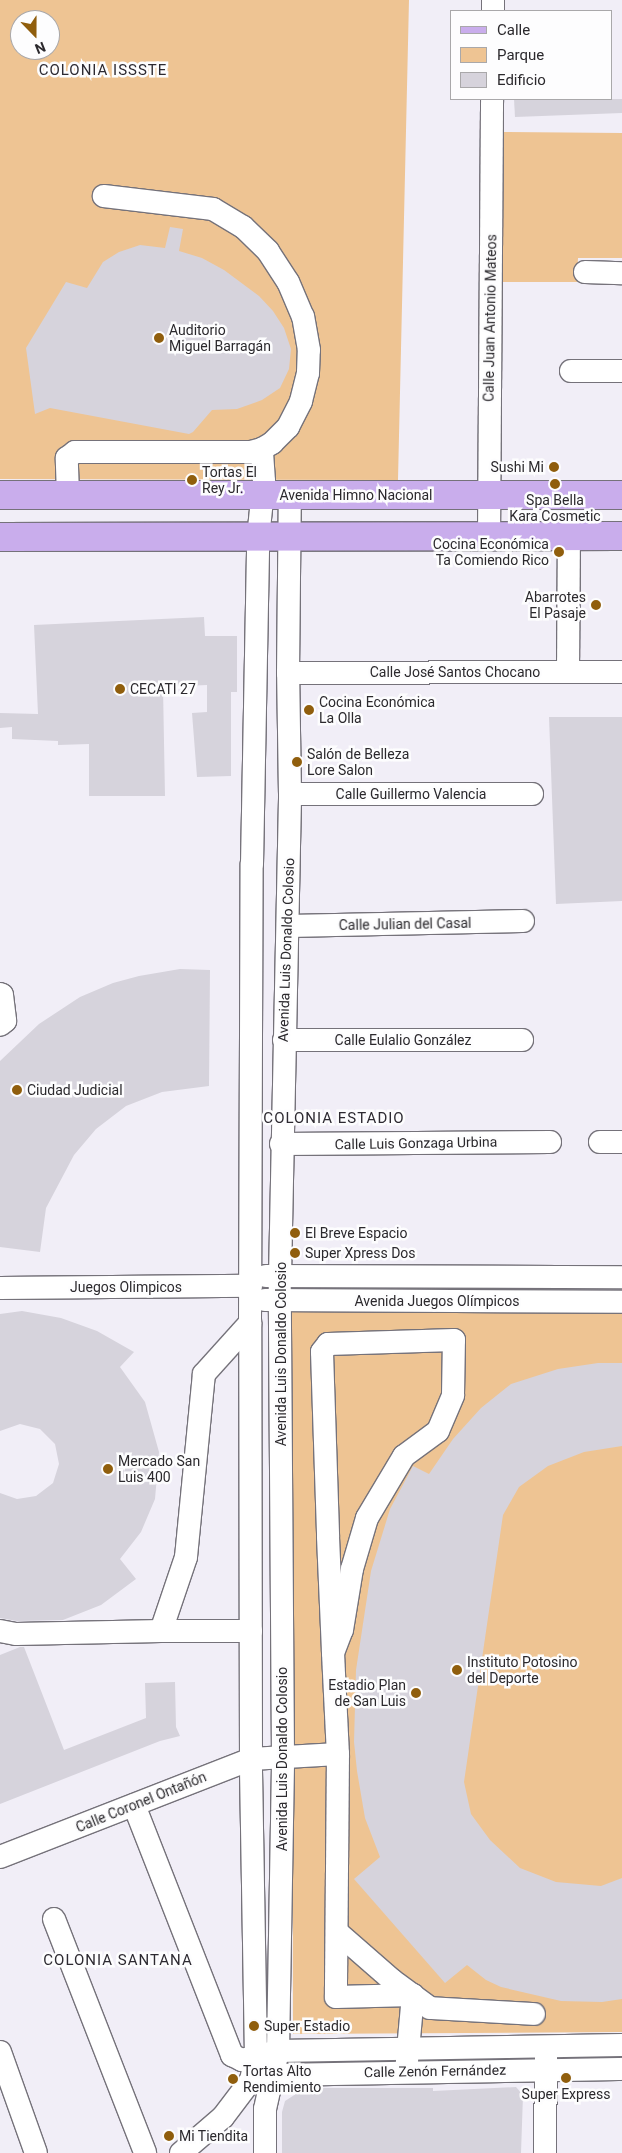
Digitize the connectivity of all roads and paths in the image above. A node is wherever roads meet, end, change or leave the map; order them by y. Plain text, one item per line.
1 (492, 100) edge
2 (104, 196) dead end
3 (584, 272) dead end
4 (622, 273) edge
5 (571, 371) dead end
6 (622, 371) edge
7 (262, 449) junction
8 (0, 495) edge
9 (68, 495) junction
10 (263, 495) junction
11 (290, 495) junction
12 (488, 495) junction
13 (622, 495) edge
14 (489, 536) junction
15 (569, 536) junction
16 (622, 536) edge
17 (288, 537) junction
18 (0, 538) edge
19 (258, 538) junction
20 (561, 672) junction
21 (615, 672) edge
22 (288, 673) junction
23 (290, 794) junction
24 (532, 794) dead end
25 (289, 862) junction
26 (252, 864) junction
27 (523, 921) dead end
28 (288, 926) junction
29 (0, 994) edge
30 (0, 1025) edge
31 (284, 1040) junction
32 (522, 1040) dead end
33 (550, 1142) dead end
34 (600, 1142) dead end
35 (622, 1142) edge
36 (281, 1144) junction
37 (280, 1276) junction
38 (622, 1277) edge
39 (251, 1287) junction
40 (0, 1288) edge
41 (280, 1300) junction
42 (622, 1302) edge
43 (250, 1323) junction
44 (250, 1541) junction
45 (282, 1541) junction
46 (251, 1630) junction
47 (0, 1631) edge
48 (161, 1631) junction
49 (333, 1653) junction
50 (338, 1754) junction
51 (283, 1756) junction
52 (251, 1758) junction
53 (134, 1806) junction
54 (0, 1858) edge
55 (54, 1919) dead end
56 (337, 1932) junction
57 (413, 1995) junction
58 (534, 2014) dead end
59 (622, 2045) edge
60 (546, 2046) junction
61 (408, 2048) junction
62 (278, 2051) junction
63 (0, 2052) edge
64 (256, 2057) junction
65 (546, 2069) junction
66 (622, 2069) edge
67 (406, 2072) junction
68 (273, 2075) junction
69 (36, 2153) edge
70 (145, 2153) edge
71 (180, 2153) edge
72 (265, 2153) edge
73 (545, 2153) edge

1 - 12 street, Calle Juan Antonio Mateos
2 - 7 street
3 - 4 street
5 - 6 street
7 - 9 street
7 - 10 street
8 - 9 main road, Avenida Himno Nacional
9 - 10 main road, Avenida Himno Nacional
10 - 11 main road, Avenida Himno Nacional
10 - 19 street
11 - 12 main road, Avenida Himno Nacional
11 - 17 street, Avenida Luis Donaldo Colosio
12 - 13 main road, Avenida Himno Nacional
12 - 14 street, Calle Juan Antonio Mateos
14 - 15 main road
14 - 17 main road
15 - 16 main road
15 - 20 street
17 - 19 main road
17 - 22 street, Avenida Luis Donaldo Colosio
18 - 19 main road
19 - 26 street
20 - 21 street, Calle José Santos Chocano
20 - 22 street, Calle José Santos Chocano
22 - 23 street, Avenida Luis Donaldo Colosio
23 - 24 street, Calle Guillermo Valencia
23 - 25 street, Avenida Luis Donaldo Colosio
25 - 26 street
25 - 28 street, Avenida Luis Donaldo Colosio
26 - 39 street
27 - 28 street, Calle Julian del Casal
28 - 31 street, Avenida Luis Donaldo Colosio
29 - 30 street
31 - 32 street, Calle Eulalio González
31 - 36 street, Avenida Luis Donaldo Colosio
33 - 36 street, Calle Luis Gonzaga Urbina
34 - 35 street
36 - 37 street, Avenida Luis Donaldo Colosio
37 - 38 street, Avenida Juegos Olímpicos
37 - 39 street, Avenida Juegos Olímpicos
37 - 41 street, Avenida Luis Donaldo Colosio
39 - 40 street, Juegos Olimpicos
39 - 41 street, Avenida Juegos Olímpicos
39 - 43 street
41 - 42 street, Avenida Juegos Olímpicos
41 - 45 street, Avenida Luis Donaldo Colosio
43 - 44 street
43 - 48 street
44 - 45 street
44 - 46 street
45 - 51 street, Avenida Luis Donaldo Colosio
46 - 48 street
46 - 52 street
47 - 48 street
49 - 49 street
49 - 50 street
50 - 51 street, Calle Coronel Ontañón
50 - 56 street
51 - 52 street, Calle Coronel Ontañón
51 - 62 street, Avenida Luis Donaldo Colosio
52 - 53 street, Calle Coronel Ontañón
52 - 64 street
53 - 54 street, Calle Coronel Ontañón
53 - 64 street, Calle Zenón Fernández
55 - 70 street
56 - 57 street
56 - 57 street
57 - 58 street
57 - 61 street
59 - 60 street, Calle Zenón Fernández
60 - 61 street, Calle Zenón Fernández
60 - 65 street
61 - 62 street, Calle Zenón Fernández
61 - 67 street
62 - 64 street, Calle Zenón Fernández
62 - 68 street, Avenida Luis Donaldo Colosio
63 - 69 street
64 - 68 street
64 - 71 street
65 - 66 street, Calle Zenón Fernández
65 - 67 street, Calle Zenón Fernández
65 - 73 street
67 - 68 street, Calle Zenón Fernández
68 - 72 street, Avenida Luis Donaldo Colosio

